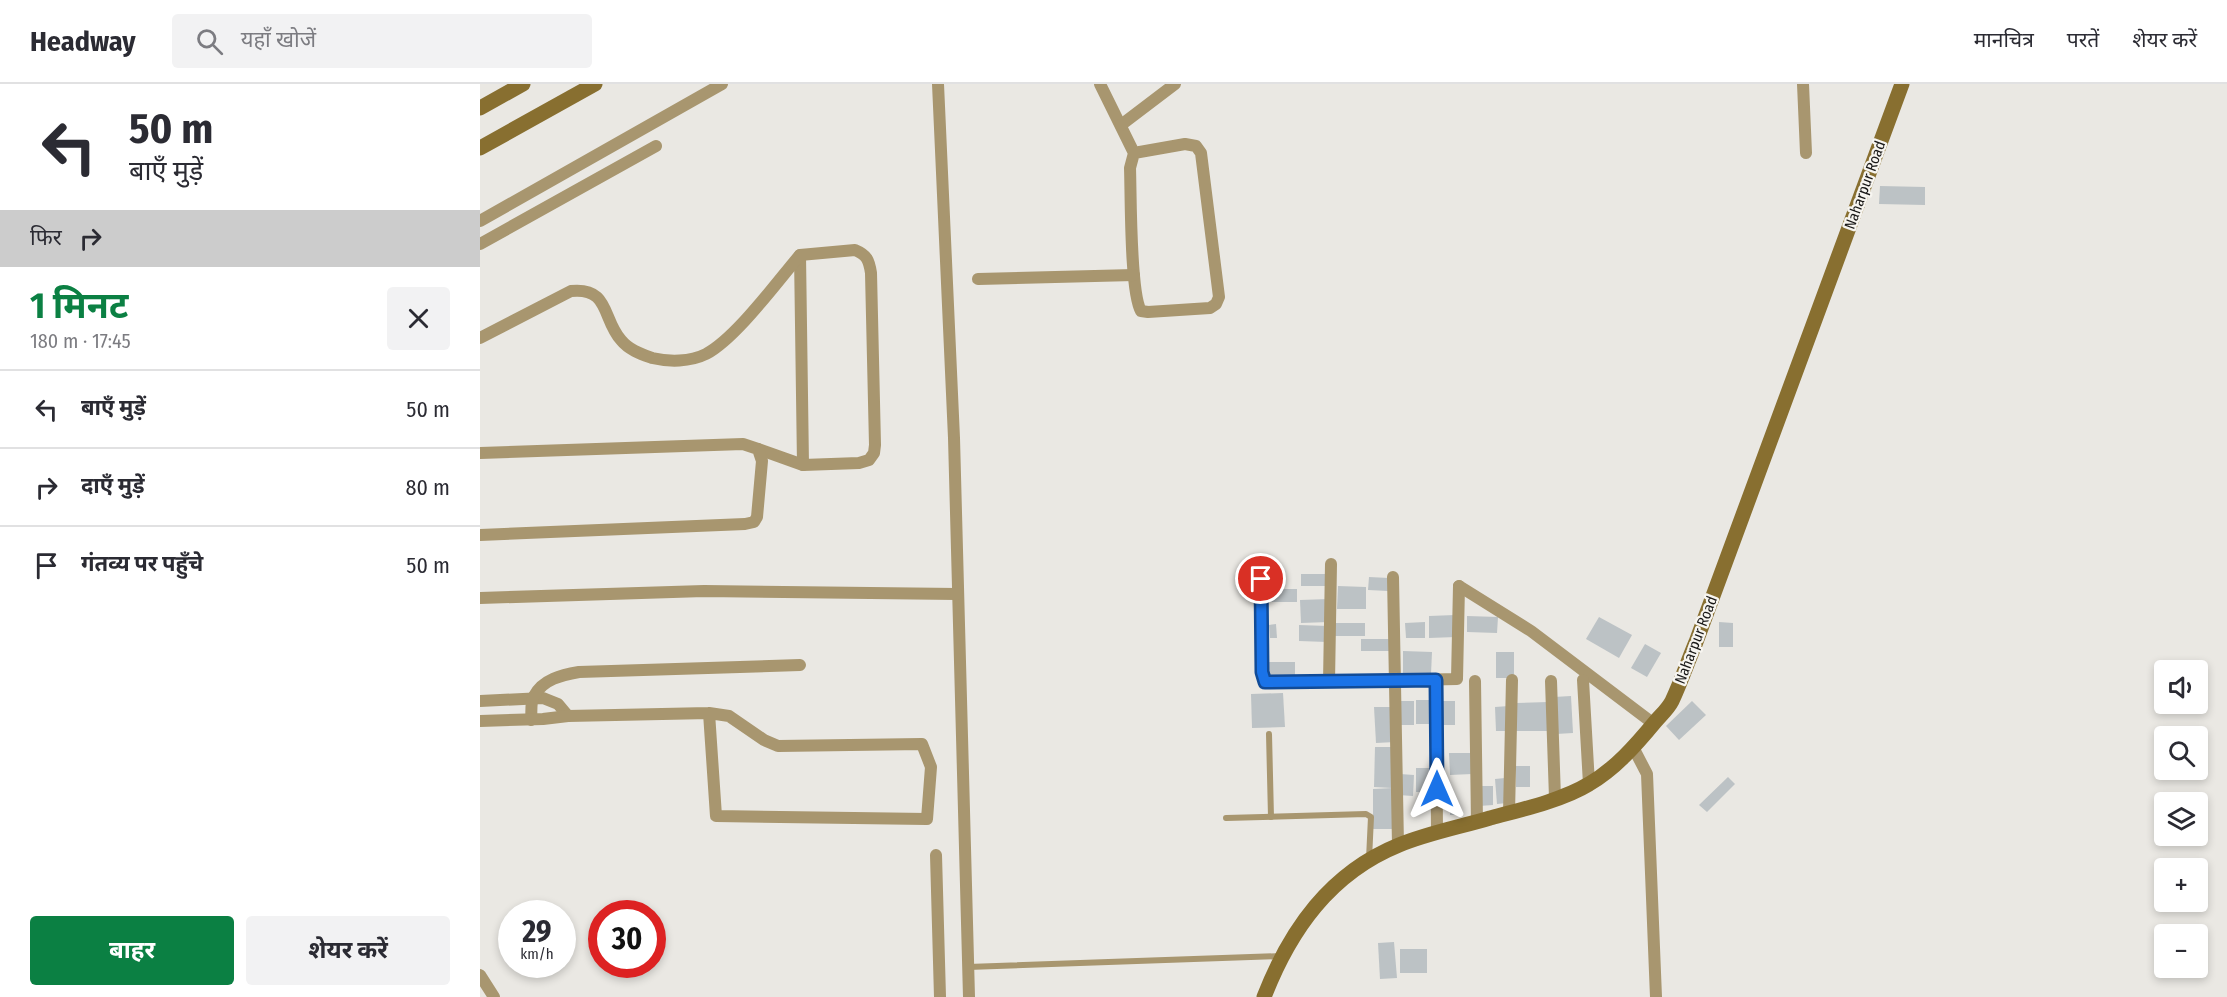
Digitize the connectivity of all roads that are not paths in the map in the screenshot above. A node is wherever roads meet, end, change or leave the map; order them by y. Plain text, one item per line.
1 (523, 84) edge
2 (595, 84) edge
3 (722, 84) edge
4 (938, 84) edge
5 (1101, 84) edge
6 (1175, 84) edge
7 (1803, 84) edge
8 (1902, 84) edge
9 (480, 108) edge
10 (1120, 125) junction
11 (656, 146) dead end
12 (480, 148) edge
13 (1134, 153) junction
14 (1806, 153) dead end
15 (480, 221) edge
16 (480, 244) edge
17 (800, 255) junction
18 (1134, 275) junction
19 (978, 279) dead end
20 (480, 338) edge
21 (758, 449) junction
22 (480, 453) edge
23 (803, 465) junction
24 (480, 535) edge
25 (1331, 564) dead end
26 (1393, 577) dead end
27 (1261, 579) dead end
28 (957, 594) junction
29 (480, 598) edge
30 (800, 665) dead end
31 (1436, 680) junction
32 (1512, 680) dead end
33 (1583, 680) dead end
34 (1395, 681) junction
35 (1475, 681) dead end
36 (1551, 681) dead end
37 (1329, 682) junction
38 (532, 697) junction
39 (480, 701) edge
40 (709, 713) junction
41 (568, 716) junction
42 (531, 720) junction
43 (480, 722) edge
44 (1654, 724) junction
45 (1269, 734) dead end
46 (1634, 749) junction
47 (1589, 784) junction
48 (1555, 798) junction
49 (1509, 813) junction
50 (1271, 817) junction
51 (1226, 818) dead end
52 (1476, 822) junction
53 (1437, 832) junction
54 (1398, 845) junction
55 (936, 855) dead end
56 (1369, 860) junction
57 (1282, 956) junction
58 (968, 966) junction
59 (480, 975) edge
60 (494, 997) edge
61 (940, 997) edge
62 (969, 997) edge
63 (1264, 997) edge
64 (1656, 997) edge

1 - 9 street
2 - 12 street
3 - 15 street
4 - 28 street
5 - 10 street
6 - 10 street
7 - 14 street
8 - 44 street, Naharpur Road
10 - 13 street
11 - 16 street
13 - 18 street
13 - 18 street
17 - 20 street
17 - 23 street
17 - 23 street
18 - 19 street
21 - 22 street
21 - 23 street
21 - 24 street
25 - 37 street
26 - 34 street
27 - 37 street
28 - 29 street
28 - 58 street
30 - 38 street
31 - 34 street
31 - 44 street
31 - 53 street
32 - 49 street
33 - 47 street
34 - 37 street
34 - 54 street
35 - 52 street
36 - 48 street
38 - 39 street
38 - 41 street
38 - 42 street
40 - 40 street
40 - 41 street
41 - 42 street
42 - 43 street
44 - 46 street, Naharpur Road
45 - 50 lane
46 - 47 street, Naharpur Road
46 - 64 street
47 - 48 street, Naharpur Road
48 - 49 street, Naharpur Road
49 - 52 street, Naharpur Road
50 - 51 lane
50 - 56 lane
52 - 53 street, Naharpur Road
53 - 54 street, Naharpur Road
54 - 56 street, Naharpur Road
55 - 61 street
56 - 57 street, Naharpur Road
57 - 58 lane
57 - 63 street, Naharpur Road
58 - 62 street
59 - 60 street

